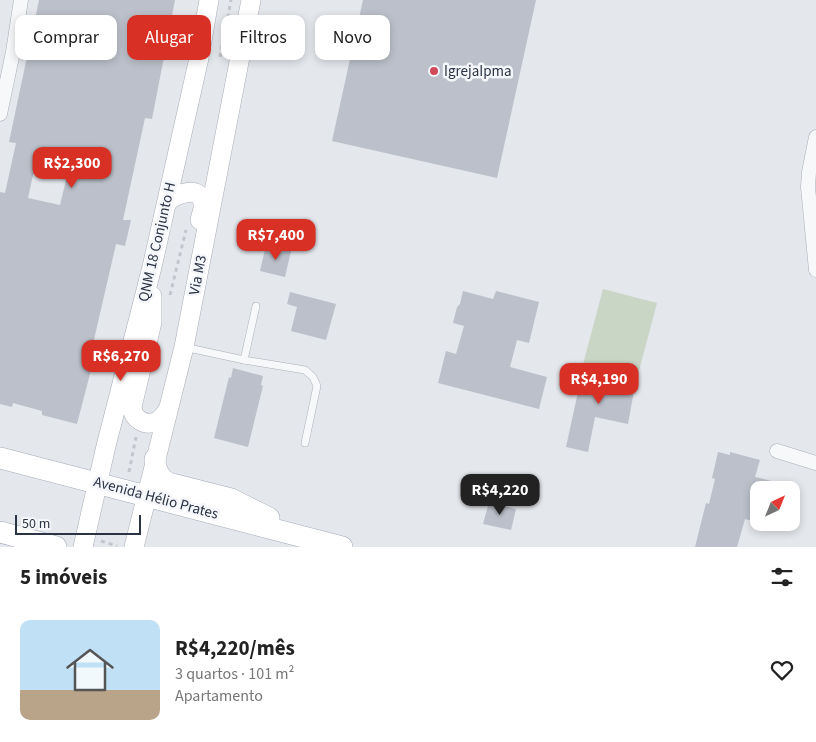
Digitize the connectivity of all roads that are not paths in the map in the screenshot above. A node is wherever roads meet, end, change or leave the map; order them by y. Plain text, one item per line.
1 (21, 0) edge
2 (209, 0) edge
3 (251, 0) edge
4 (0, 114) edge
5 (816, 137) edge
6 (814, 154) edge
7 (167, 202) junction
8 (152, 267) junction
9 (816, 270) edge
10 (256, 306) dead end
11 (184, 347) junction
12 (244, 360) junction
13 (167, 411) junction
14 (305, 443) dead end
15 (777, 451) dead end
16 (0, 458) edge
17 (155, 459) junction
18 (816, 463) edge
19 (98, 482) junction
20 (147, 495) junction
21 (0, 532) edge
22 (312, 539) junction
23 (56, 547) edge
24 (83, 547) edge
25 (134, 547) edge
26 (342, 547) edge

1 - 4 street
2 - 7 main road, QNM 18 Conjunto H
3 - 11 main road, Via M3
5 - 6 street
6 - 9 street
7 - 8 main road, QNM 18 Conjunto H
7 - 11 main road
8 - 13 main road
8 - 19 main road, QNM 18 Conjunto H
10 - 12 lane
11 - 12 lane
11 - 13 main road, Via M3
12 - 14 lane
13 - 17 main road, Via M3
15 - 18 street
16 - 19 main road, Avenida Hélio Prates
17 - 20 main road, Via M3
17 - 22 main road, Avenida Hélio Prates
19 - 20 main road, Avenida Hélio Prates
19 - 24 main road
20 - 22 main road, Avenida Hélio Prates
20 - 25 main road, Via M3
21 - 23 main road
22 - 26 main road, Avenida Hélio Prates

